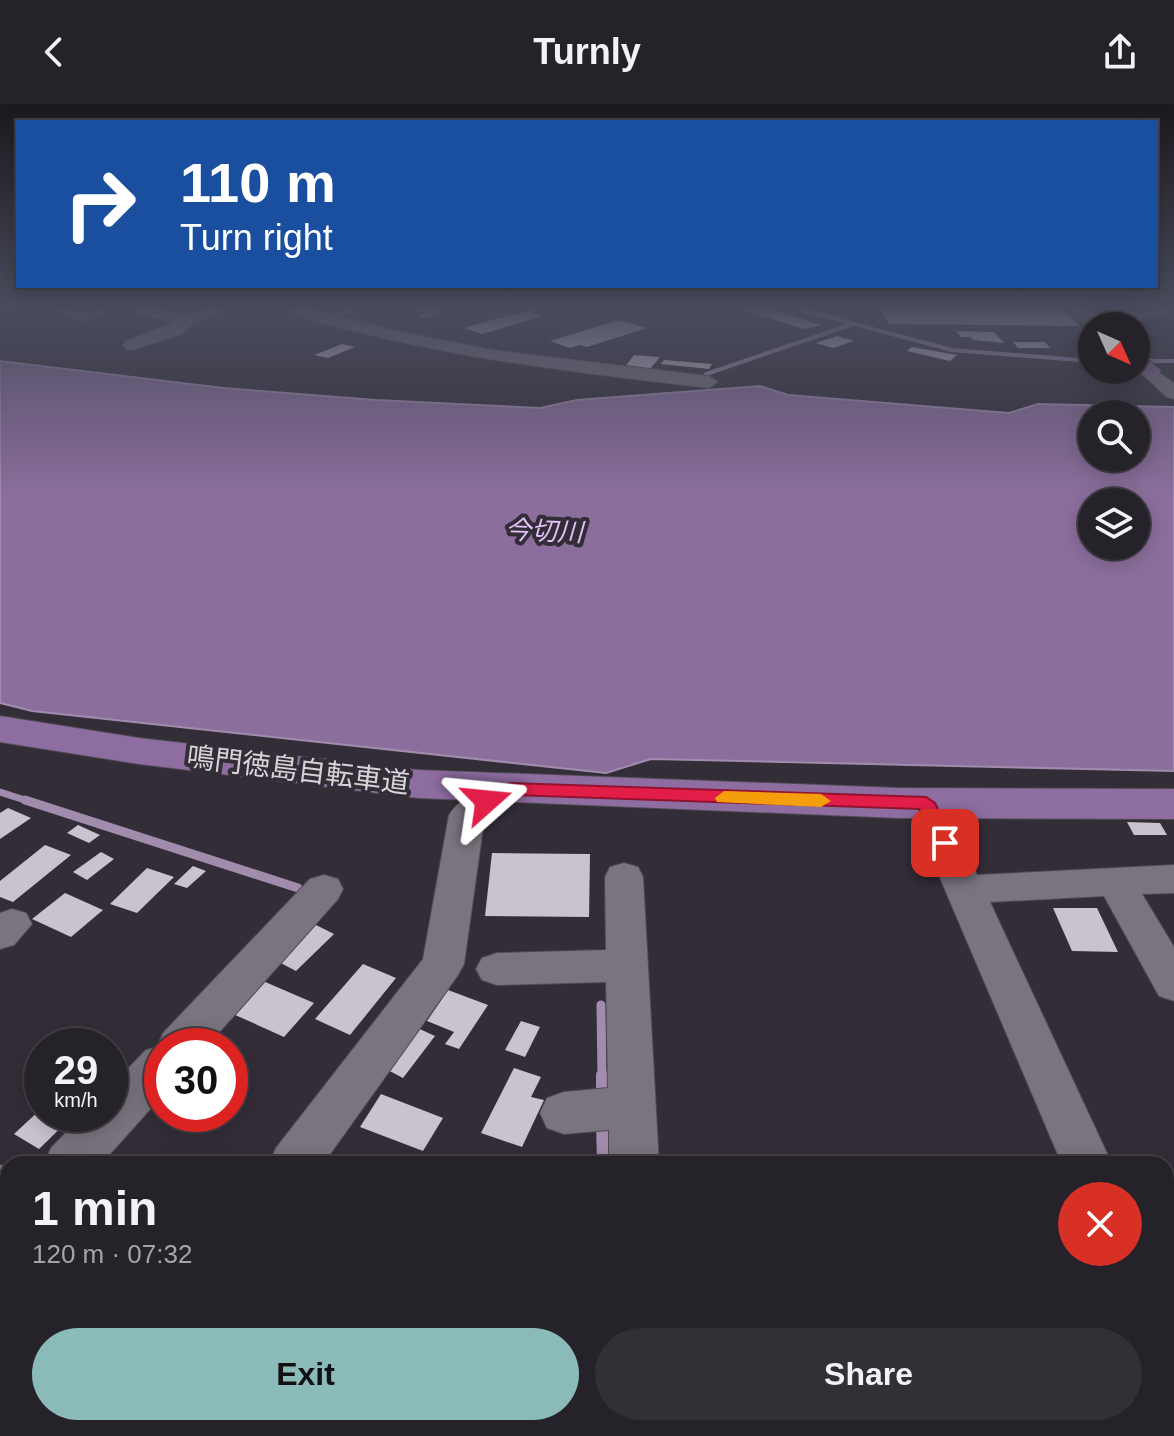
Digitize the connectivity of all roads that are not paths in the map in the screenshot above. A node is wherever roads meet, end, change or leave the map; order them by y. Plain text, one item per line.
1 (612, 370) edge
2 (1150, 372) edge
3 (709, 382) dead end
4 (1174, 393) edge
5 (0, 729) edge
6 (510, 789) junction
7 (926, 803) junction
8 (1174, 804) edge
9 (624, 877) dead end
10 (1174, 879) edge
11 (1114, 880) junction
12 (324, 889) dead end
13 (965, 889) junction
14 (627, 965) junction
15 (497, 969) dead end
16 (1174, 984) edge
17 (196, 1028) edge
18 (144, 1083) edge
19 (632, 1107) junction
20 (564, 1113) dead end
21 (76, 1156) edge
22 (300, 1156) edge
23 (634, 1156) edge
24 (1083, 1156) edge

1 - 3 street
2 - 4 street
5 - 6 main road, 鳴門徳島自転車道
6 - 7 main road, 鳴門徳島自転車道
6 - 22 street
7 - 8 main road, 鳴門徳島自転車道
7 - 13 street
9 - 14 street
10 - 11 street
11 - 13 street
11 - 16 street
12 - 17 street
13 - 24 street
14 - 15 street
14 - 19 street
18 - 21 street
19 - 20 street
19 - 23 street

